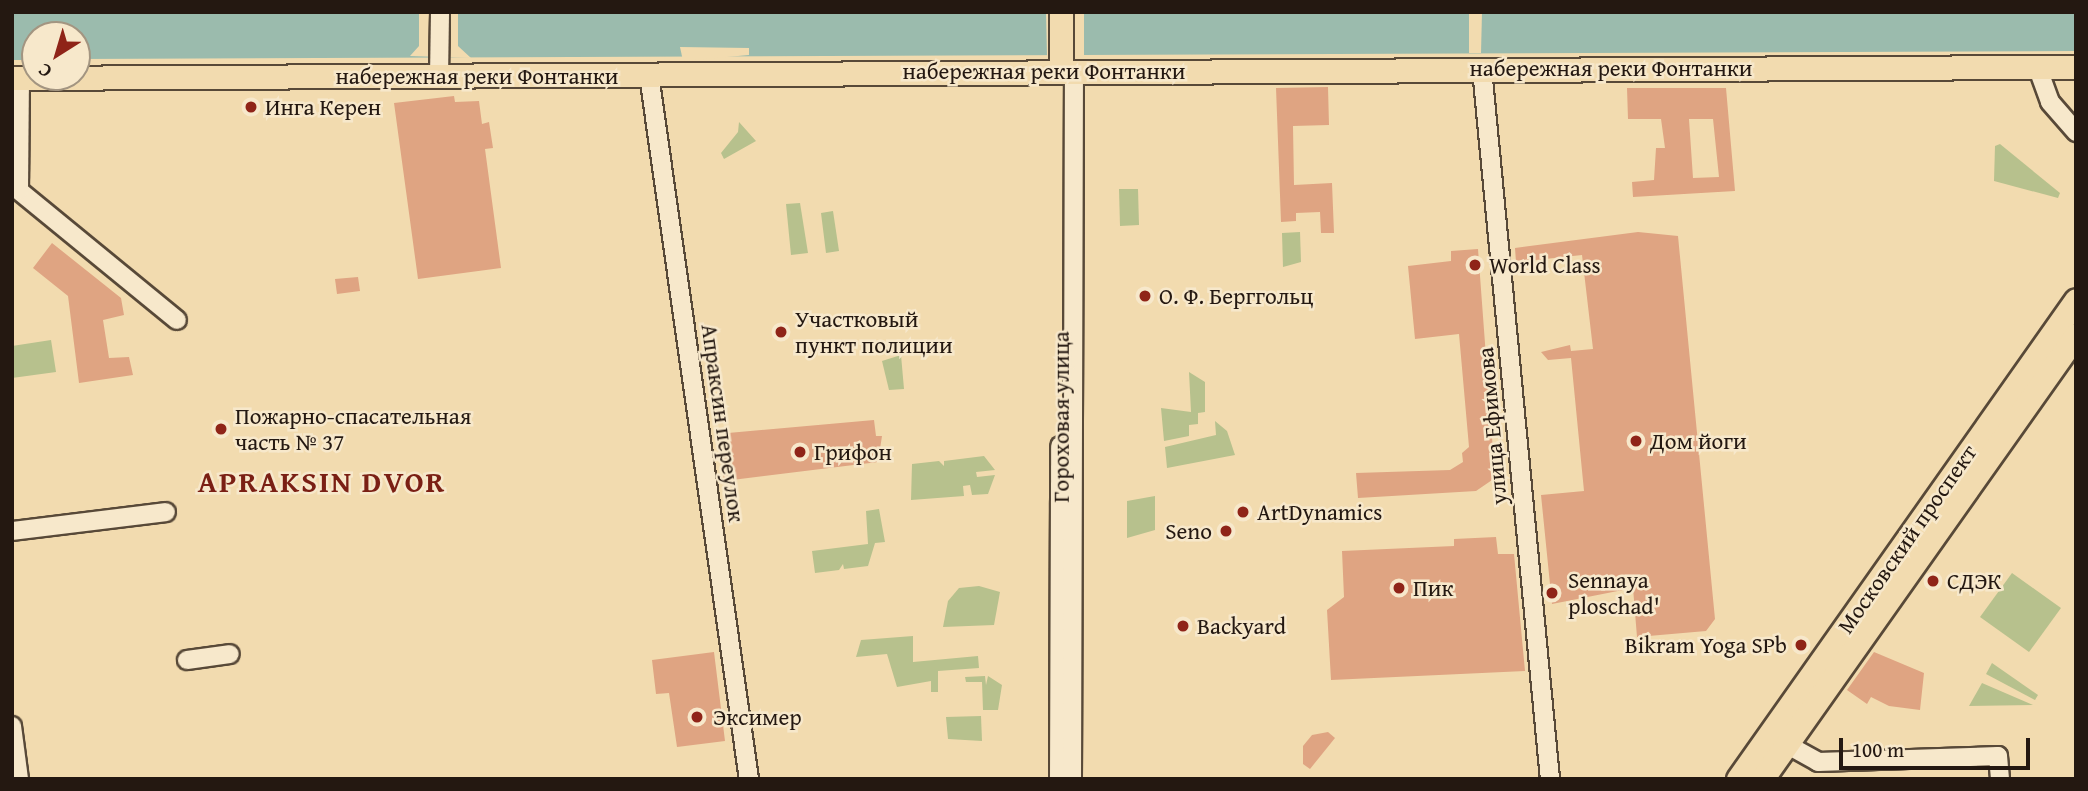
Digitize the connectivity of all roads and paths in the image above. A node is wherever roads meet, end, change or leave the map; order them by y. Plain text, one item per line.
1 (440, 12) edge
2 (1061, 12) edge
3 (1074, 12) edge
4 (1067, 64) junction
5 (2037, 66) junction
6 (439, 67) junction
7 (2076, 67) edge
8 (1482, 69) junction
9 (649, 75) junction
10 (16, 78) edge
11 (2076, 132) edge
12 (16, 159) edge
13 (15, 188) edge
14 (2076, 300) edge
15 (177, 320) dead end
16 (2076, 335) edge
17 (166, 512) dead end
18 (12, 531) edge
19 (230, 654) dead end
20 (187, 660) dead end
21 (12, 726) edge
22 (1786, 744) junction
23 (19, 779) edge
24 (749, 779) edge
25 (1059, 779) edge
26 (1072, 779) edge
27 (1550, 779) edge
28 (1738, 779) edge
29 (1762, 779) edge
30 (2000, 779) edge

1 - 6 street
2 - 4 main road
3 - 4 main road
4 - 8 main road, набережная реки Фонтанки
4 - 9 main road, набережная реки Фонтанки
4 - 25 street, Гороховая улица
4 - 26 street, Гороховая улица
5 - 7 main road, набережная реки Фонтанки
5 - 8 main road, набережная реки Фонтанки
5 - 11 street
6 - 9 main road, набережная реки Фонтанки
6 - 10 main road, набережная реки Фонтанки
8 - 27 street, улица Ефимова
9 - 24 street, Апраксин переулок
10 - 12 street
12 - 13 street
13 - 15 street
14 - 28 main road, Московский проспект
16 - 22 main road, Московский проспект
17 - 18 street
19 - 20 street
21 - 23 street
22 - 29 main road, Московский проспект
22 - 30 street

